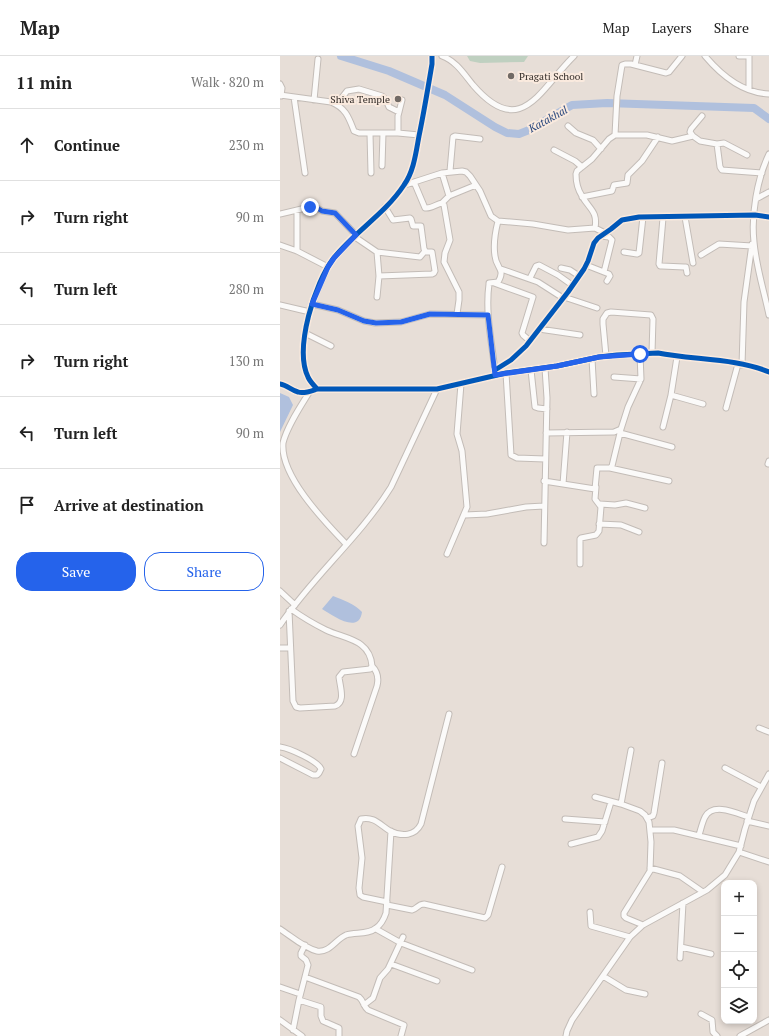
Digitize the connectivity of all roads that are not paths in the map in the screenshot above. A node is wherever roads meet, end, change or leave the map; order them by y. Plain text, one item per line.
1 (432, 56) edge
2 (442, 56) edge
3 (574, 56) edge
4 (636, 56) edge
5 (682, 56) edge
6 (705, 56) edge
7 (739, 56) edge
8 (749, 56) edge
9 (318, 59) dead end
10 (635, 65) junction
11 (280, 84) edge
12 (749, 89) junction
13 (769, 94) edge
14 (281, 95) edge
15 (294, 98) junction
16 (314, 100) junction
17 (402, 100) dead end
18 (337, 104) junction
19 (399, 112) junction
20 (702, 116) dead end
21 (568, 126) dead end
22 (383, 133) junction
23 (398, 133) junction
24 (370, 134) junction
25 (420, 135) junction
26 (615, 135) junction
27 (658, 136) junction
28 (693, 136) junction
29 (480, 139) dead end
30 (717, 144) junction
31 (601, 149) junction
32 (554, 150) dead end
33 (746, 155) dead end
34 (768, 155) edge
35 (382, 166) dead end
36 (582, 167) junction
37 (450, 172) junction
38 (305, 173) dead end
39 (371, 173) dead end
40 (442, 173) junction
41 (762, 173) junction
42 (414, 182) junction
43 (405, 185) junction
44 (476, 185) junction
45 (769, 192) edge
46 (449, 196) junction
47 (582, 197) junction
48 (756, 200) junction
49 (442, 203) junction
50 (386, 207) junction
51 (297, 210) junction
52 (280, 214) edge
53 (755, 215) junction
54 (643, 217) junction
55 (685, 217) junction
56 (769, 217) edge
57 (663, 218) junction
58 (498, 221) junction
59 (595, 228) junction
60 (754, 234) junction
61 (603, 235) junction
62 (356, 236) junction
63 (280, 245) edge
64 (752, 246) junction
65 (297, 251) junction
66 (425, 251) junction
67 (378, 252) junction
68 (624, 252) dead end
69 (700, 255) dead end
70 (693, 263) dead end
71 (586, 265) junction
72 (328, 267) junction
73 (561, 268) dead end
74 (501, 269) junction
75 (604, 272) junction
76 (687, 273) dead end
77 (379, 276) junction
78 (579, 276) junction
79 (530, 278) junction
80 (607, 281) dead end
81 (492, 283) junction
82 (572, 286) junction
83 (377, 297) dead end
84 (564, 297) junction
85 (312, 304) junction
86 (280, 306) edge
87 (597, 308) dead end
88 (769, 311) edge
89 (310, 312) junction
90 (456, 314) junction
91 (488, 315) junction
92 (539, 329) junction
93 (305, 333) junction
94 (580, 335) dead end
95 (530, 341) junction
96 (331, 346) dead end
97 (652, 353) junction
98 (640, 354) junction
99 (606, 356) junction
100 (677, 357) junction
101 (592, 359) junction
102 (740, 364) junction
103 (544, 368) junction
104 (531, 370) junction
105 (495, 372) junction
106 (506, 372) junction
107 (769, 372) edge
108 (614, 377) dead end
109 (641, 379) junction
110 (280, 384) edge
111 (461, 384) junction
112 (317, 389) junction
113 (437, 389) junction
114 (310, 391) junction
115 (594, 394) dead end
116 (671, 395) junction
117 (703, 404) dead end
118 (726, 408) dead end
119 (547, 409) junction
120 (663, 427) dead end
121 (621, 431) junction
122 (567, 432) junction
123 (546, 433) junction
124 (672, 447) dead end
125 (545, 458) junction
126 (610, 468) junction
127 (544, 481) junction
128 (669, 481) dead end
129 (563, 484) junction
130 (596, 487) junction
131 (600, 504) junction
132 (544, 506) junction
133 (645, 508) dead end
134 (465, 515) junction
135 (599, 524) junction
136 (639, 532) dead end
137 (544, 543) dead end
138 (346, 544) junction
139 (447, 554) dead end
140 (580, 564) dead end
141 (280, 591) edge
142 (292, 608) junction
143 (280, 625) edge
144 (280, 648) edge
145 (290, 648) junction
146 (372, 666) junction
147 (449, 714) dead end
148 (759, 728) dead end
149 (769, 732) edge
150 (280, 747) edge
151 (630, 750) dead end
152 (354, 754) dead end
153 (280, 758) edge
154 (662, 763) dead end
155 (725, 768) dead end
156 (769, 774) edge
157 (761, 787) junction
158 (595, 797) dead end
159 (611, 802) junction
160 (621, 804) junction
161 (647, 818) junction
162 (565, 819) dead end
163 (748, 819) junction
164 (605, 822) junction
165 (769, 826) edge
166 (651, 830) junction
167 (391, 831) junction
168 (699, 835) junction
169 (571, 844) dead end
170 (741, 846) junction
171 (739, 852) junction
172 (769, 862) edge
173 (502, 867) dead end
174 (650, 868) junction
175 (703, 892) junction
176 (387, 903) junction
177 (682, 903) junction
178 (590, 912) dead end
179 (643, 925) junction
180 (280, 929) edge
181 (376, 929) junction
182 (630, 937) junction
183 (402, 940) junction
184 (305, 945) junction
185 (681, 947) junction
186 (711, 954) dead end
187 (680, 958) dead end
188 (391, 964) junction
189 (472, 970) dead end
190 (603, 976) junction
191 (305, 977) junction
192 (437, 981) dead end
193 (280, 987) edge
194 (300, 994) junction
195 (645, 994) dead end
196 (299, 1000) junction
197 (364, 1005) junction
198 (701, 1014) dead end
199 (280, 1020) edge
200 (769, 1020) edge
201 (293, 1030) junction
202 (302, 1036) edge
203 (339, 1036) edge
204 (401, 1036) edge
205 (566, 1036) edge
206 (717, 1036) edge
207 (740, 1036) edge

1 - 25 street
2 - 3 street
4 - 10 street
5 - 10 street
6 - 12 street
7 - 8 street
8 - 12 street
9 - 16 street
10 - 26 street
11 - 14 street
12 - 13 street
14 - 15 street
15 - 16 street
15 - 38 street
16 - 18 street
17 - 19 street
18 - 19 street
18 - 24 street
19 - 23 street
20 - 28 street
21 - 31 street
22 - 23 street
22 - 24 street
22 - 35 street
23 - 25 street
24 - 39 street
25 - 43 street
26 - 27 street
26 - 31 street
27 - 28 street
27 - 47 street
28 - 30 street
29 - 37 street
30 - 33 street
30 - 41 street
31 - 36 street
32 - 36 street
34 - 41 street
36 - 47 street
37 - 40 street
37 - 44 street
40 - 42 street
40 - 46 street
41 - 48 street
42 - 43 street
42 - 49 street
43 - 50 street
44 - 46 street
44 - 58 street
45 - 48 street
46 - 49 street
47 - 59 street
48 - 53 street
49 - 90 street
50 - 62 street
50 - 66 street
51 - 52 street
51 - 62 street
51 - 65 street
53 - 55 street
53 - 56 street
53 - 60 street
54 - 57 street
54 - 61 street
54 - 68 street
55 - 57 street
55 - 70 street
57 - 76 street
58 - 59 street
58 - 74 street
59 - 61 street
60 - 64 street
60 - 88 street
61 - 71 street
61 - 75 street
62 - 67 street
62 - 72 street
63 - 65 street
64 - 69 street
64 - 102 street
65 - 72 street
66 - 67 street
66 - 77 street
67 - 77 street
71 - 75 street
71 - 78 street
72 - 85 street
73 - 78 street
74 - 79 street
74 - 81 street
75 - 80 street
77 - 83 street
78 - 82 street
79 - 82 street
79 - 84 street
81 - 91 street
81 - 95 street
82 - 84 street
84 - 87 street
84 - 92 street
85 - 89 street
85 - 90 street
86 - 89 street
89 - 93 street
90 - 91 street
91 - 105 street
92 - 94 street
92 - 95 street
93 - 96 street
93 - 112 street
95 - 105 street
97 - 98 street
97 - 99 street
97 - 100 street
98 - 99 street
98 - 109 street
99 - 101 street
100 - 102 street
100 - 116 street
101 - 103 street
101 - 115 street
102 - 107 street
102 - 118 street
103 - 104 street
103 - 119 street
104 - 106 street
104 - 119 street
105 - 106 street
105 - 111 street
106 - 125 street
108 - 109 street
109 - 121 street
110 - 114 street
111 - 113 street
111 - 134 street
112 - 113 street
112 - 114 street
113 - 138 street
114 - 138 street
116 - 117 street
116 - 120 street
119 - 123 street
121 - 122 street
121 - 124 street
121 - 126 street
122 - 123 street
122 - 129 street
123 - 125 street
125 - 127 street
126 - 128 street
126 - 130 street
127 - 129 street
127 - 132 street
129 - 130 street
130 - 131 street
131 - 133 street
131 - 135 street
132 - 134 street
132 - 137 street
134 - 139 street
135 - 136 street
135 - 140 street
138 - 142 street
141 - 142 street
142 - 143 street
142 - 145 street
142 - 146 street
144 - 145 street
145 - 146 street
146 - 152 street
147 - 167 street
148 - 149 street
150 - 153 street
151 - 160 street
154 - 161 street
155 - 157 street
156 - 157 street
157 - 163 street
158 - 159 street
159 - 160 street
159 - 164 street
160 - 161 street
161 - 166 street
162 - 164 street
163 - 165 street
163 - 168 street
163 - 170 street
164 - 169 street
166 - 168 street
166 - 174 street
167 - 176 street
167 - 176 street
168 - 170 street
170 - 171 street
171 - 172 street
171 - 175 street
173 - 176 street
174 - 175 street
174 - 179 street
175 - 177 street
176 - 181 street
177 - 179 street
177 - 185 street
178 - 182 street
179 - 182 street
180 - 184 street
181 - 183 street
181 - 184 street
182 - 190 street
183 - 188 street
183 - 189 street
184 - 191 street
185 - 186 street
185 - 187 street
188 - 192 street
188 - 197 street
190 - 195 street
190 - 205 street
191 - 194 street
191 - 197 street
193 - 194 street
194 - 196 street
196 - 201 street
196 - 203 street
197 - 204 street
198 - 206 street
199 - 201 street
200 - 207 street
201 - 202 street

